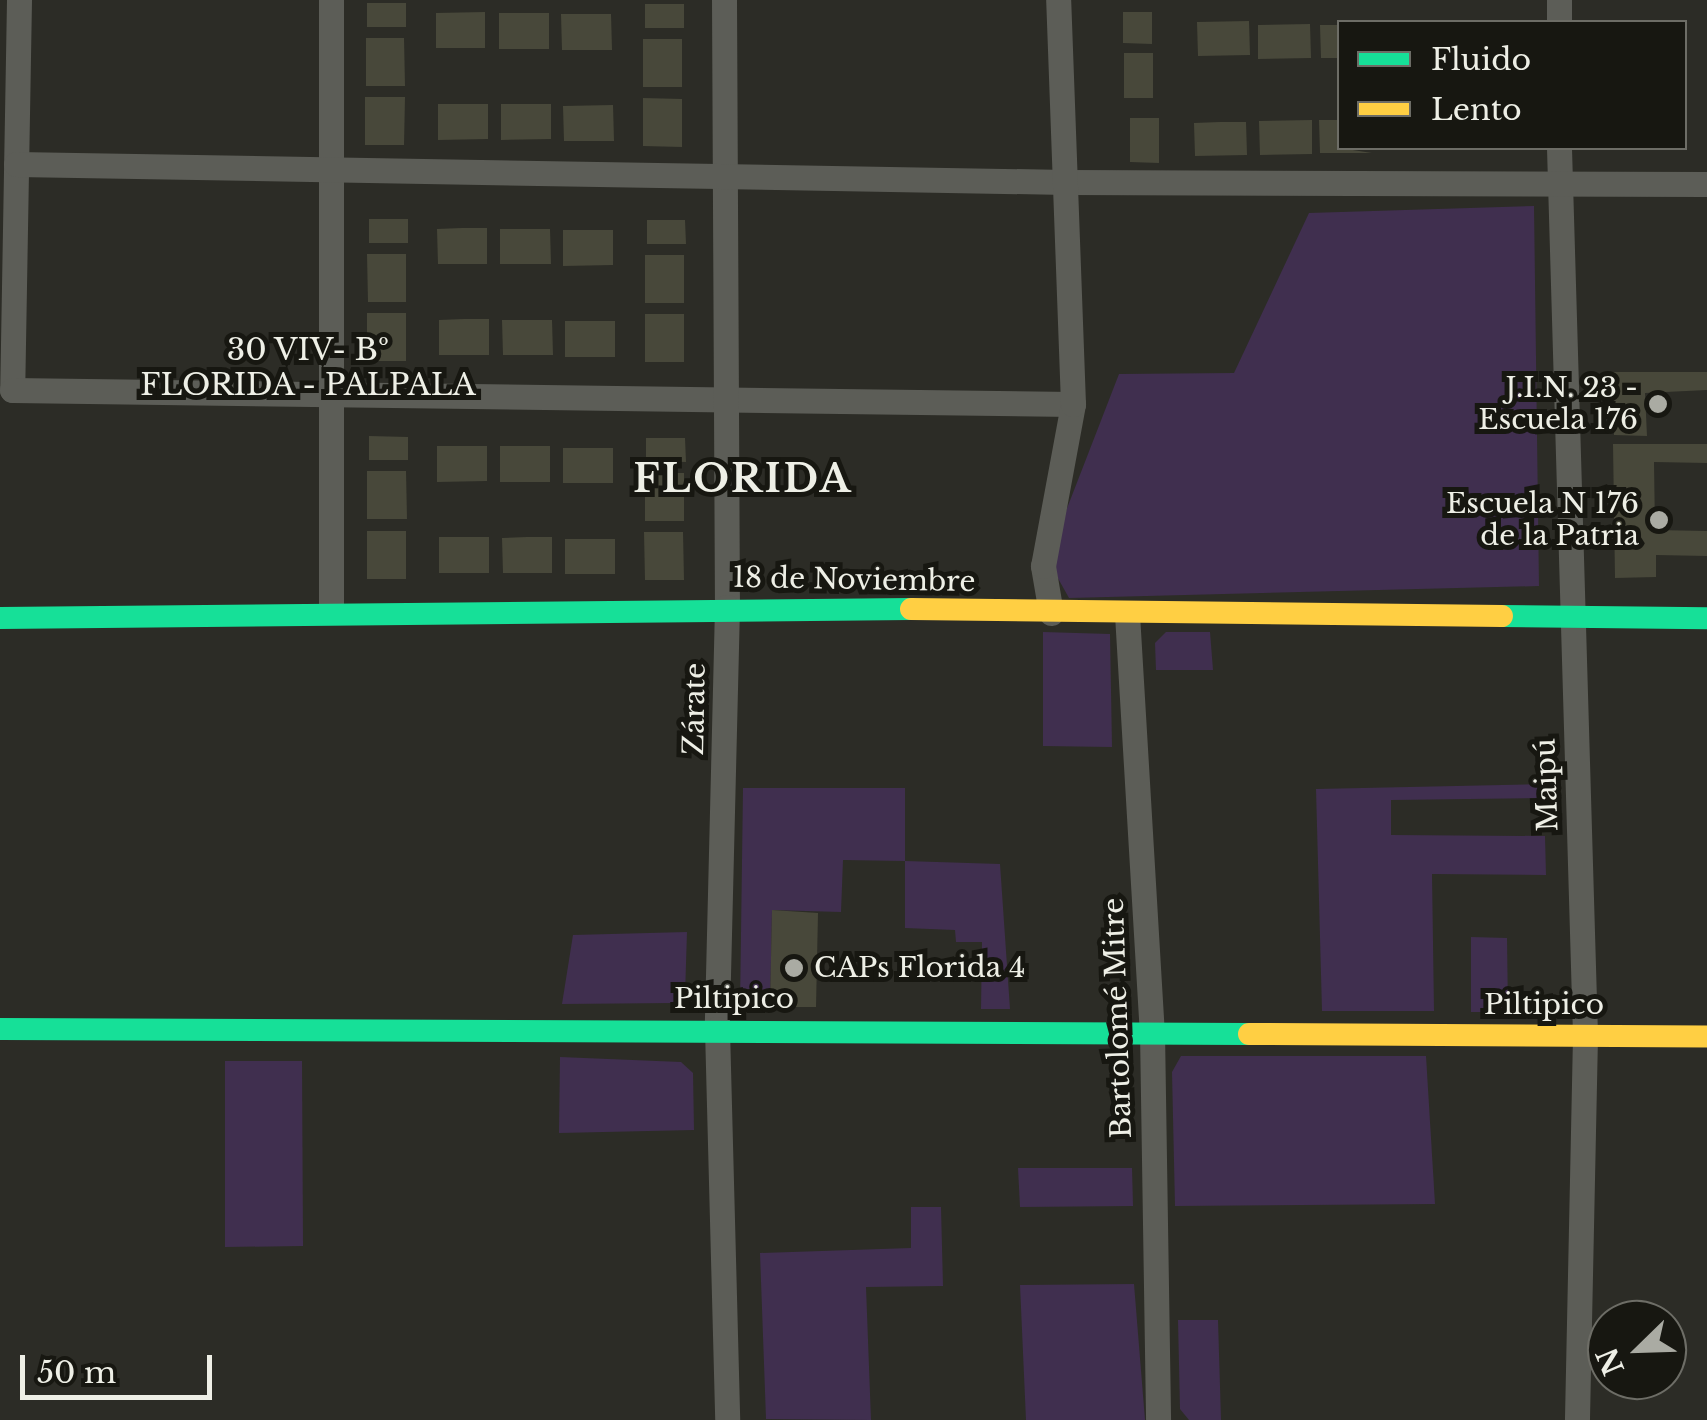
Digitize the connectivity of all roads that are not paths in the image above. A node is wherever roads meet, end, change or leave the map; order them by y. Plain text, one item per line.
1 (19, 0) edge
2 (330, 0) edge
3 (724, 0) edge
4 (1058, 0) edge
5 (1559, 150) edge
6 (16, 164) junction
7 (333, 174) junction
8 (721, 176) junction
9 (1066, 182) junction
10 (1707, 184) edge
11 (1559, 186) junction
12 (335, 399) junction
13 (728, 404) junction
14 (1073, 404) junction
15 (728, 608) junction
16 (331, 610) junction
17 (1052, 613) junction
18 (1127, 614) junction
19 (1572, 617) junction
20 (0, 618) edge
21 (1707, 618) edge
22 (717, 1029) junction
23 (0, 1030) edge
24 (1152, 1032) junction
25 (1585, 1036) junction
26 (1707, 1036) edge
27 (727, 1420) edge
28 (1158, 1420) edge
29 (1577, 1420) edge

1 - 6 street
2 - 7 street
3 - 8 street, Zárate
4 - 9 street
5 - 11 street, Maipú
6 - 7 street
6 - 12 street
7 - 8 street
7 - 12 street
8 - 9 street
8 - 13 street, Zárate
9 - 11 street
9 - 14 street
10 - 11 street
11 - 19 street, Maipú
12 - 13 street
12 - 16 street
13 - 14 street
13 - 15 street, Zárate
14 - 17 street
15 - 16 street, 18 de Noviembre
15 - 17 street, 18 de Noviembre
15 - 22 street, Zárate
16 - 20 street, 18 de Noviembre
17 - 18 street, 18 de Noviembre
18 - 19 street, 18 de Noviembre
18 - 24 street, Bartolomé Mitre
19 - 21 street, 18 de Noviembre
19 - 25 street, Maipú
22 - 23 street, Piltipico
22 - 24 street, Piltipico
22 - 27 street, Zárate
24 - 25 street, Piltipico
24 - 28 street, Bartolomé Mitre
25 - 26 street, Piltipico
25 - 29 street, Maipú

